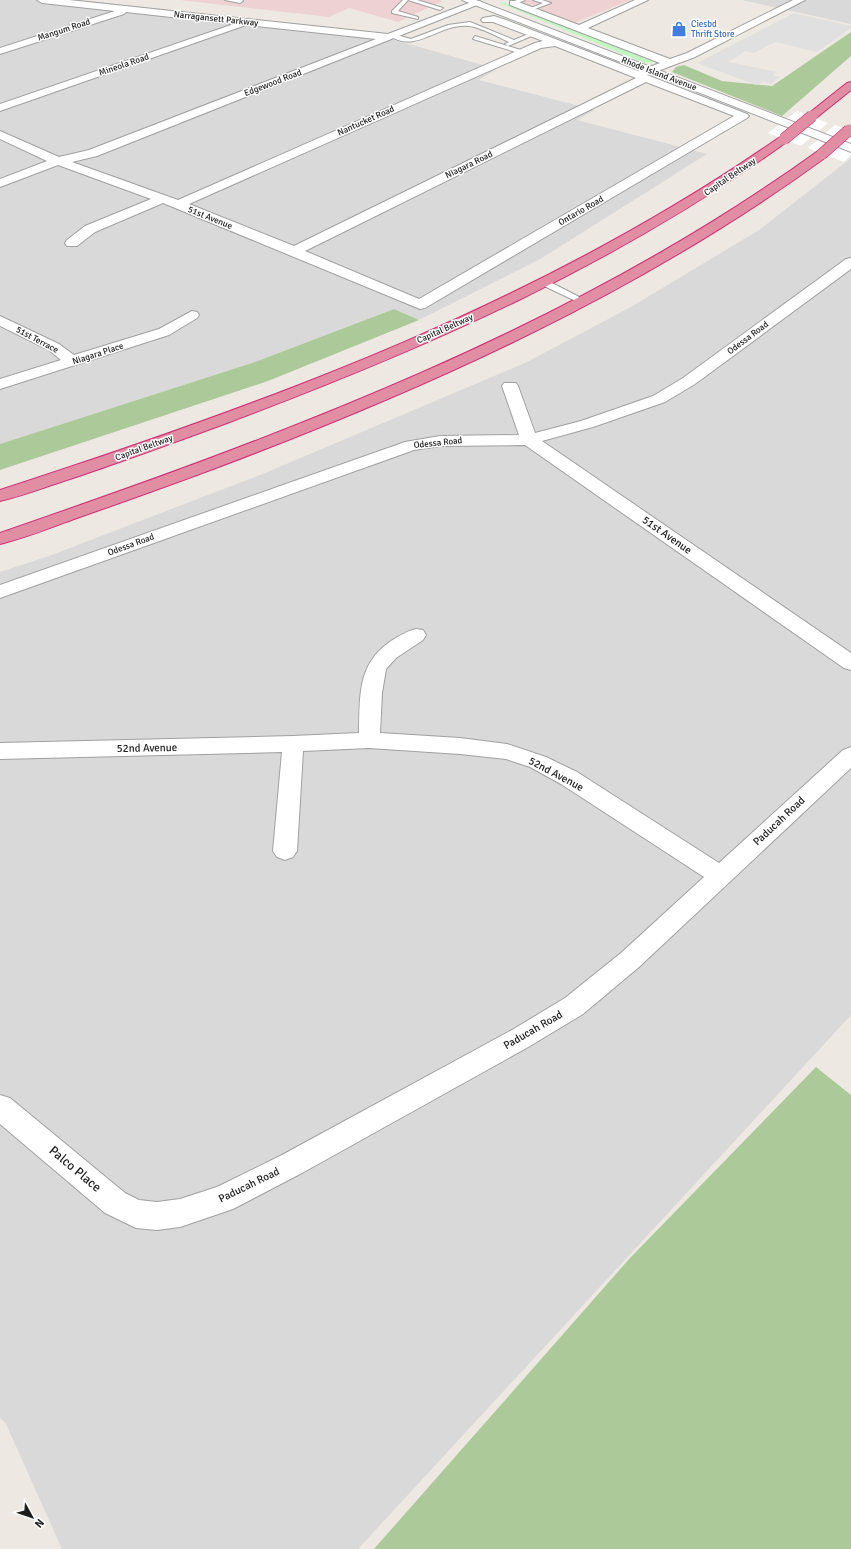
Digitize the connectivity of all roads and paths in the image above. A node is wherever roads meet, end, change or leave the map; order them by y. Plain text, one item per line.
1 (42, 0) edge
2 (228, 0) edge
3 (406, 0) edge
4 (412, 0) edge
5 (462, 0) edge
6 (536, 0) edge
7 (643, 0) edge
8 (800, 0) edge
9 (240, 1) dead end
10 (476, 1) edge
11 (518, 2) edge
12 (440, 8) junction
13 (128, 9) junction
14 (531, 10) junction
15 (416, 18) junction
16 (486, 20) joint
17 (431, 21) junction
18 (247, 22) junction
19 (470, 24) junction
20 (450, 26) junction
21 (580, 28) junction
22 (533, 34) junction
23 (372, 36) junction
24 (392, 37) junction
25 (514, 42) junction
26 (556, 43) junction
27 (502, 47) junction
28 (0, 51) edge
29 (522, 52) junction
30 (668, 62) junction
31 (644, 74) junction
32 (851, 85) edge
33 (0, 108) edge
34 (743, 116) joint
35 (850, 130) edge
36 (0, 134) edge
37 (851, 148) edge
38 (58, 161) junction
39 (0, 183) edge
40 (161, 199) junction
41 (178, 204) junction
42 (72, 243) dead end
43 (294, 251) junction
44 (851, 262) edge
45 (545, 283) junction
46 (584, 302) junction
47 (420, 305) joint
48 (192, 316) dead end
49 (0, 320) edge
50 (73, 362) junction
51 (0, 384) edge
52 (510, 386) dead end
53 (529, 440) junction
54 (0, 496) edge
55 (0, 539) edge
56 (0, 592) edge
57 (416, 635) dead end
58 (851, 663) edge
59 (369, 740) junction
60 (293, 744) junction
61 (0, 751) edge
62 (851, 755) edge
63 (285, 852) dead end
64 (720, 876) junction
65 (0, 1107) edge
66 (157, 1216) joint

1 - 13 street, Narragansett Parkway
2 - 9 lane
3 - 15 lane
4 - 12 lane
5 - 12 street, Edgewood Road
6 - 14 lane
7 - 21 street
8 - 30 street, Niagara Road
10 - 17 street, Edgewood Road
10 - 31 street, Rhode Island Avenue
11 - 14 street, Rhode Island Avenue
12 - 15 street, Edgewood Road
13 - 18 street, Narragansett Parkway
13 - 28 street, Mangum Road
14 - 21 street, Rhode Island Avenue
15 - 23 street, Edgewood Road
16 - 19 lane
16 - 22 street, Rhode Island Avenue
17 - 20 lane
17 - 24 street, Edgewood Road
18 - 23 street, Narragansett Parkway
18 - 33 street, Mineola Road
19 - 20 lane
19 - 25 lane
19 - 27 lane
20 - 24 lane
21 - 30 street, Rhode Island Avenue
22 - 25 lane
22 - 26 street, Rhode Island Avenue
23 - 24 street, Narragansett Parkway
23 - 38 street, Edgewood Road
24 - 38 street, Edgewood Road
25 - 27 lane
26 - 29 street, Nantucket Road
26 - 31 street, Rhode Island Avenue
27 - 29 lane
29 - 41 street, Nantucket Road
30 - 31 street, Niagara Road
31 - 34 street, Rhode Island Avenue
31 - 37 street, Rhode Island Avenue
31 - 43 street, Niagara Road
32 - 45 highway, Capital Beltway, bridge
34 - 47 street, Ontario Road
35 - 46 highway, bridge
36 - 38 street, 51st Avenue
38 - 39 street, Edgewood Road
38 - 40 street, 51st Avenue
40 - 41 street, 51st Avenue
40 - 42 street
41 - 43 street, 51st Avenue
43 - 47 street, 51st Avenue
44 - 53 street, Odessa Road
45 - 46 lane
45 - 54 highway, Capital Beltway
46 - 55 highway
48 - 50 street, Niagara Place
49 - 50 street, 51st Terrace
50 - 51 street, Niagara Place
52 - 53 street
53 - 56 street, Odessa Road
53 - 58 street, 51st Avenue
57 - 59 street
59 - 60 street, 52nd Avenue
59 - 64 street, 52nd Avenue
60 - 61 street, 52nd Avenue
60 - 63 street
62 - 64 street, Paducah Road
64 - 66 street, Paducah Road
65 - 66 street, Palco Place

